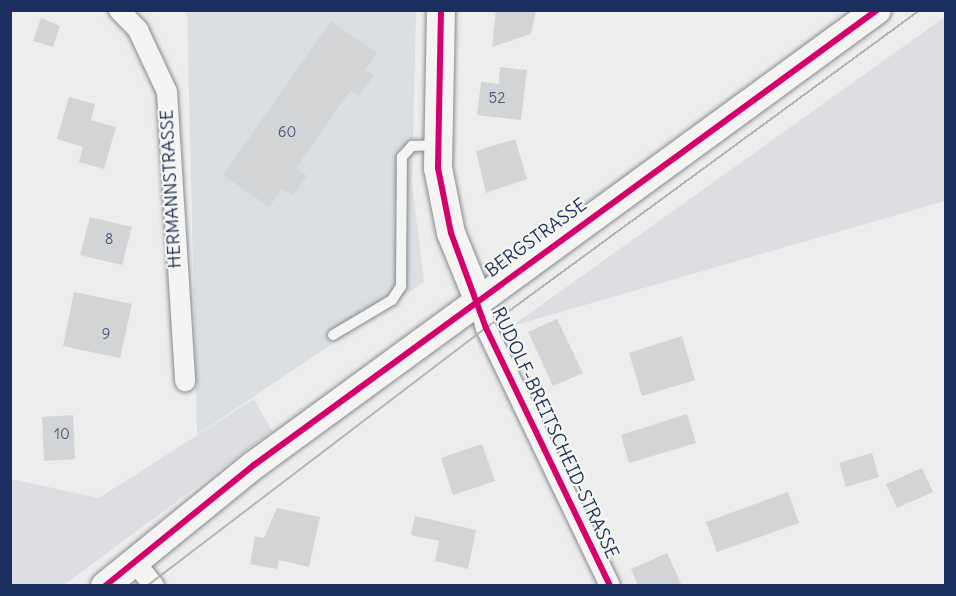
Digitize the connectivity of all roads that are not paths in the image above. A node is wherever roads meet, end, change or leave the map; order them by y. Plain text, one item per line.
1 (119, 10) edge
2 (441, 10) edge
3 (877, 10) edge
4 (437, 145) junction
5 (478, 299) junction
6 (333, 335) dead end
7 (185, 381) dead end
8 (133, 560) junction
9 (105, 585) edge
10 (154, 585) edge
11 (610, 585) edge

1 - 7 street, HERMANNSTRASSE
2 - 4 street, RUDOLF-BREITSCHEID-STRASSE
3 - 5 street, BERGSTRASSE
4 - 5 street, RUDOLF-BREITSCHEID-STRASSE
4 - 6 lane
5 - 8 street, BERGSTRASSE
5 - 11 street, RUDOLF-BREITSCHEID-STRASSE
8 - 9 street, BERGSTRASSE
8 - 10 street

